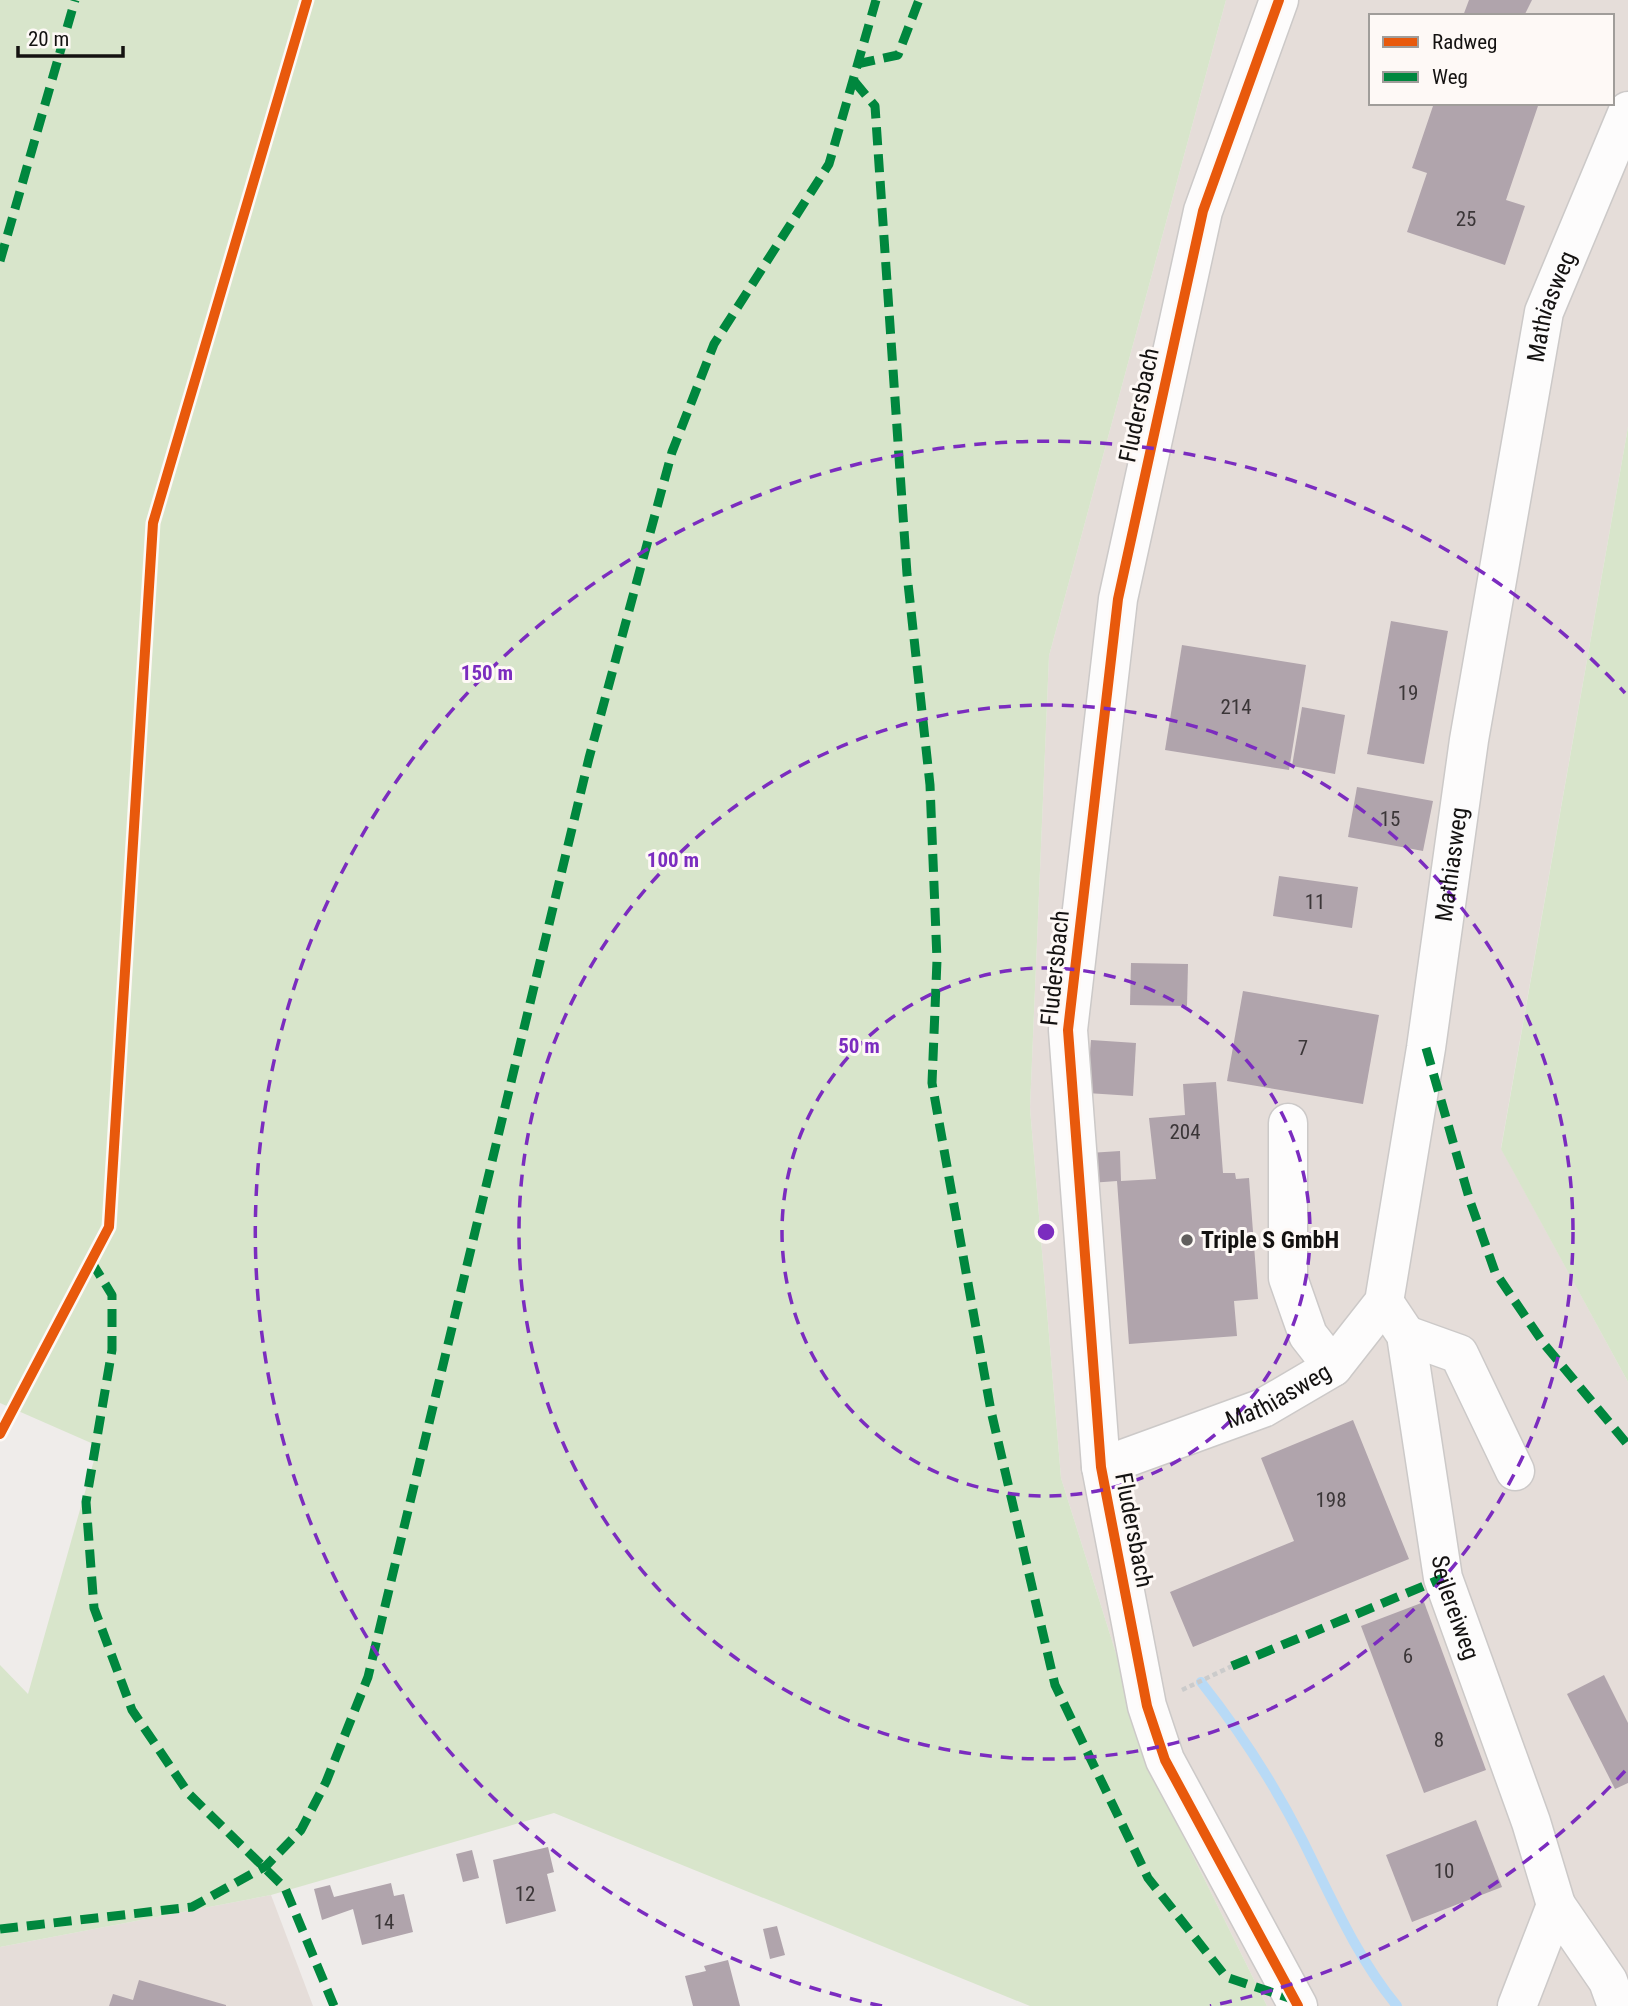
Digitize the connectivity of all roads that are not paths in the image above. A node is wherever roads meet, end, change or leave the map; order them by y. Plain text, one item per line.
1 (1279, 0) edge
2 (1628, 111) edge
3 (1288, 1123) dead end
4 (1384, 1303) junction
5 (1406, 1335) junction
6 (1333, 1367) junction
7 (1101, 1467) junction
8 (1515, 1471) dead end
9 (1556, 1905) junction
10 (1298, 2006) edge
11 (1517, 2006) edge
12 (1617, 2006) edge

1 - 7 street, Fludersbach
2 - 4 street, Mathiasweg
3 - 6 street
4 - 5 street, Seilereiweg
4 - 6 street, Mathiasweg
5 - 8 street
5 - 9 street, Seilereiweg
6 - 7 street, Mathiasweg
7 - 10 street, Fludersbach
9 - 11 street
9 - 12 street, Seilereiweg

